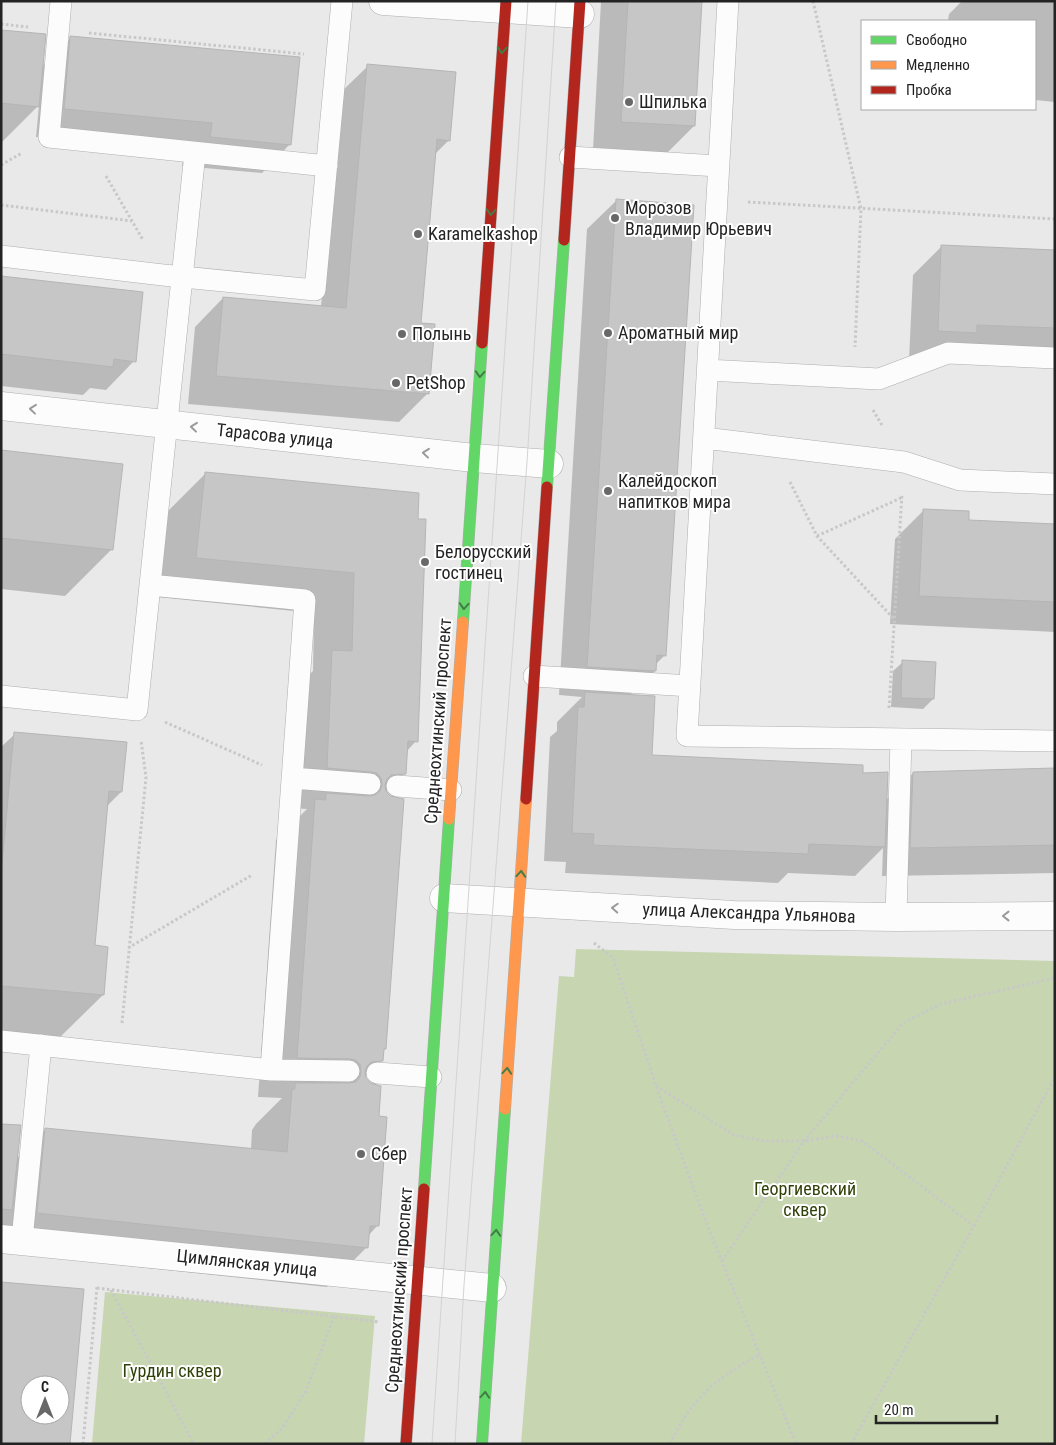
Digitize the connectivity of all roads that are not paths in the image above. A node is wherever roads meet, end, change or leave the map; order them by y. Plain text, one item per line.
1 (61, 1) edge
2 (342, 1) edge
3 (383, 1) edge
4 (728, 1) edge
5 (505, 5) edge
6 (580, 8) edge
7 (195, 153) junction
8 (570, 158) junction
9 (327, 166) junction
10 (718, 166) junction
11 (1, 256) edge
12 (173, 276) junction
13 (1055, 358) edge
14 (707, 370) junction
15 (1, 406) edge
16 (167, 424) junction
17 (704, 438) junction
18 (474, 458) junction
19 (549, 464) junction
20 (1055, 484) edge
21 (150, 585) junction
22 (534, 676) junction
23 (690, 686) junction
24 (1, 696) edge
25 (901, 739) junction
26 (1055, 741) edge
27 (292, 778) junction
28 (370, 784) dead end
29 (397, 786) dead end
30 (451, 790) junction
31 (444, 898) junction
32 (519, 903) junction
33 (1055, 916) edge
34 (896, 917) junction
35 (1, 1041) edge
36 (41, 1045) junction
37 (271, 1070) junction
38 (349, 1071) dead end
39 (377, 1073) dead end
40 (431, 1077) junction
41 (12, 1240) edge
42 (417, 1280) junction
43 (492, 1288) junction
44 (406, 1444) edge
45 (482, 1444) edge

1 - 7 lane
2 - 9 lane
3 - 5 street
4 - 10 lane
5 - 6 street
5 -> 18 main road, Среднеохтинский проспект
6 - 8 main road
7 - 9 lane
7 - 12 lane
8 - 10 lane
8 - 19 main road
9 - 12 lane
10 - 14 lane
11 - 12 lane
12 - 16 lane
13 - 14 lane
14 - 17 lane
16 -> 15 street, Тарасова улица
18 -> 16 street, Тарасова улица
16 - 21 lane
17 - 20 lane
17 - 23 lane
18 - 19 street, Тарасова улица
18 -> 30 main road, Среднеохтинский проспект
19 - 22 main road
21 - 24 lane
21 - 27 lane
22 - 23 lane
32 -> 22 main road
23 - 25 lane
25 - 26 lane
25 - 34 lane
27 - 28 lane
27 - 37 lane
29 - 30 lane
30 - 31 main road, Среднеохтинский проспект
31 - 32 street, улица Александра Ульянова
31 - 40 main road, Среднеохтинский проспект
34 -> 32 street, улица Александра Ульянова
43 -> 32 main road
33 -> 34 street, улица Александра Ульянова
35 - 36 lane
36 - 37 lane
36 - 41 lane
37 - 38 lane
39 - 40 lane
40 - 42 main road, Среднеохтинский проспект
41 - 42 street, Цимлянская улица
42 - 43 street, Цимлянская улица
42 - 44 main road, Среднеохтинский проспект
45 -> 43 main road

